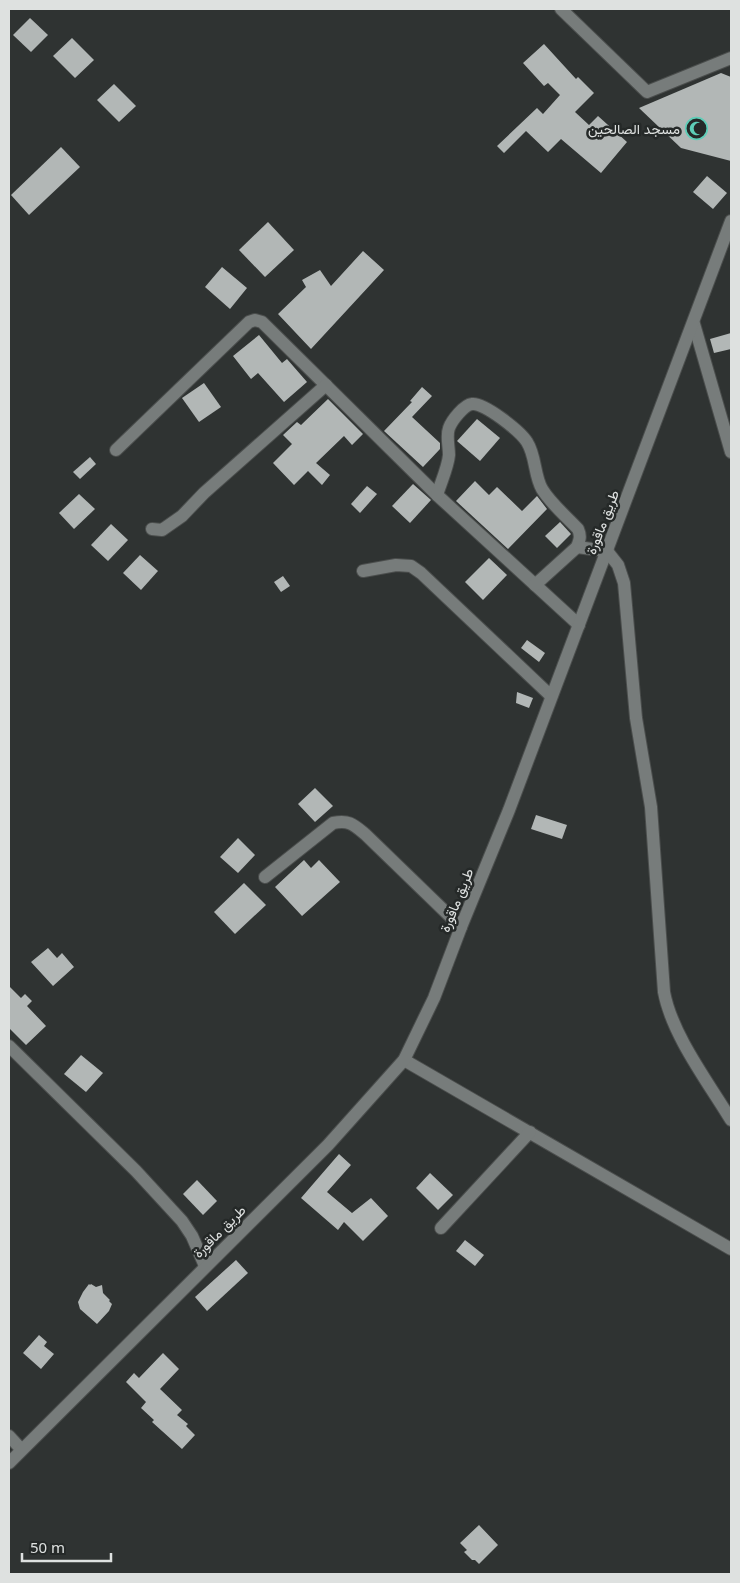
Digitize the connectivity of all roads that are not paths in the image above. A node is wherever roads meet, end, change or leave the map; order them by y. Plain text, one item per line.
1 (561, 9) edge
2 (731, 58) edge
3 (731, 221) edge
4 (694, 324) junction
5 (326, 385) junction
6 (116, 450) dead end
7 (731, 452) edge
8 (437, 495) junction
9 (152, 529) dead end
10 (578, 547) junction
11 (607, 551) junction
12 (363, 571) dead end
13 (535, 585) junction
14 (579, 625) junction
15 (551, 696) junction
16 (266, 877) dead end
17 (461, 927) junction
18 (9, 1046) edge
19 (404, 1060) junction
20 (731, 1120) edge
21 (530, 1132) junction
22 (441, 1228) dead end
23 (731, 1249) edge
24 (205, 1266) junction
25 (9, 1436) edge
26 (21, 1449) junction
27 (9, 1463) edge

1 - 2 street
3 - 4 street, طريق ماقورة
4 - 7 street
4 - 11 street, طريق ماقورة
5 - 6 street
5 - 8 street
5 - 9 street
8 - 10 street
8 - 13 street
10 - 11 street
10 - 13 street
11 - 14 street, طريق ماقورة
11 - 20 street
12 - 15 street
13 - 14 street
14 - 15 street, طريق ماقورة
15 - 17 street, طريق ماقورة
16 - 17 street
17 - 19 street, طريق ماقورة
18 - 24 street
19 - 21 street
19 - 24 street, طريق ماقورة
21 - 22 street
21 - 23 street
24 - 26 street, طريق ماقورة
25 - 26 street
26 - 27 street, طريق ماقورة

